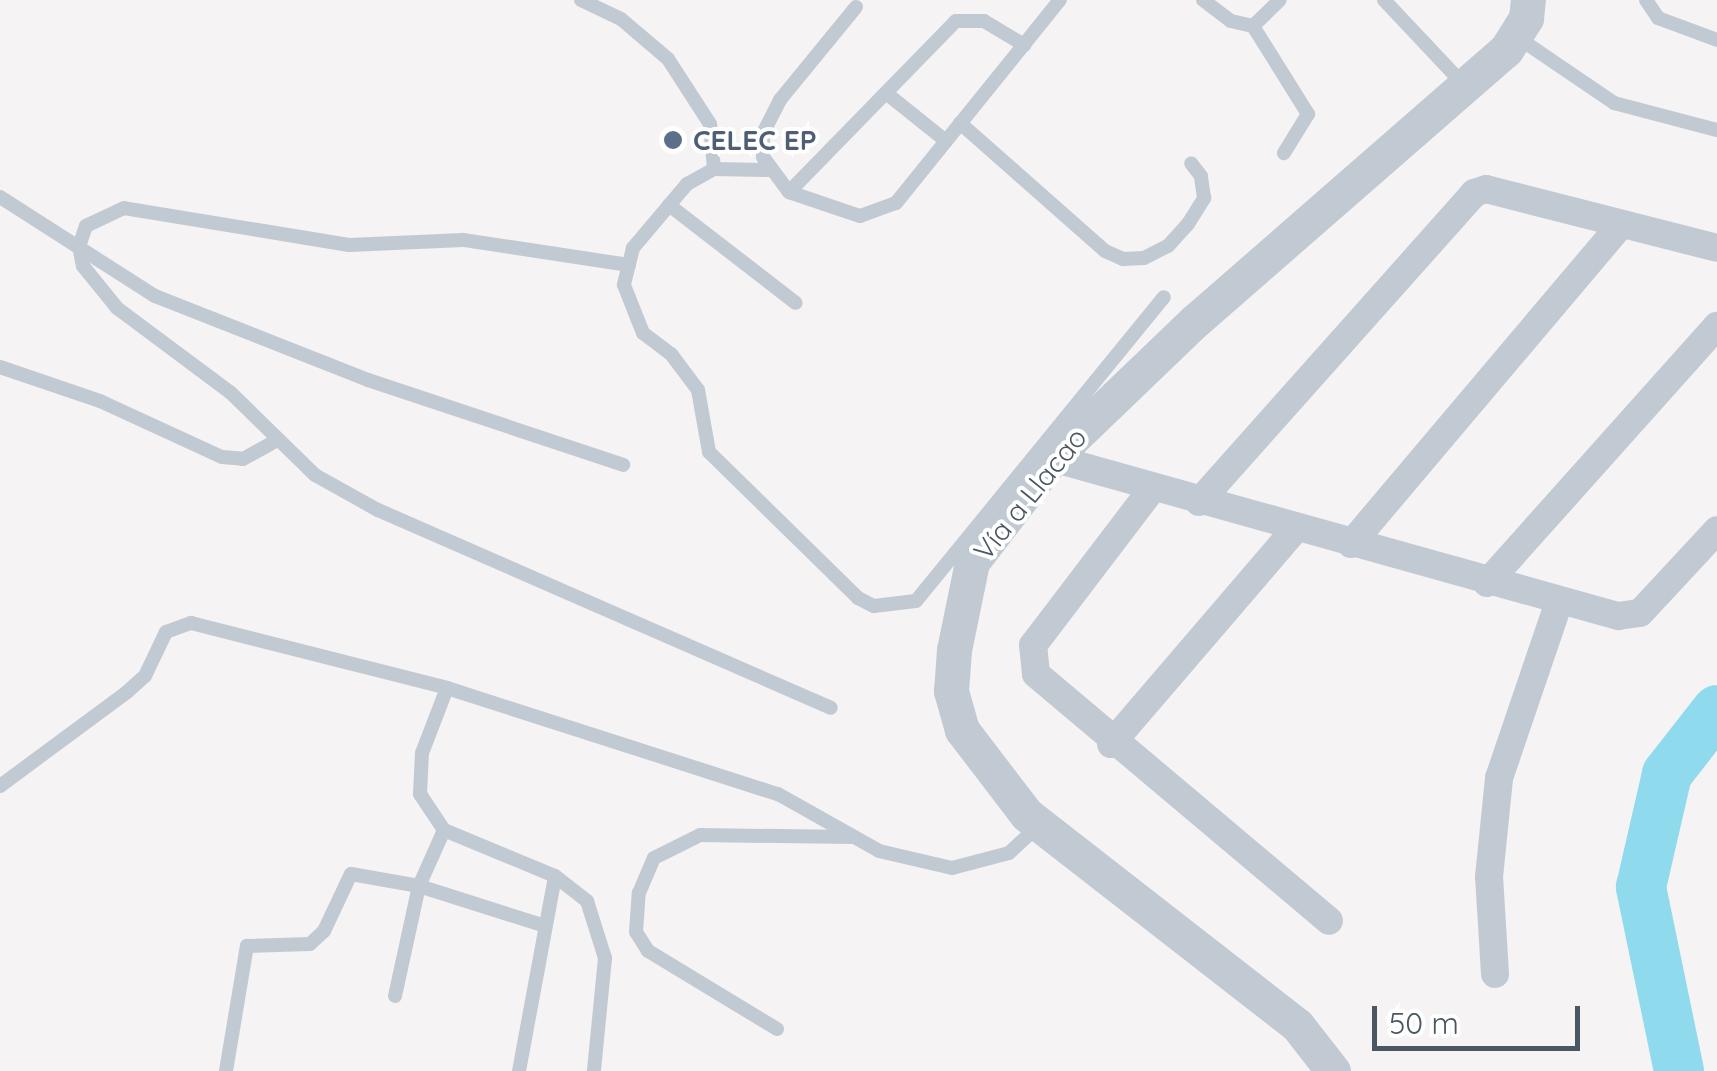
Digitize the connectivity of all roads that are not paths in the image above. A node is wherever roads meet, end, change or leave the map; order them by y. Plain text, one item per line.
1 (581, 0) edge
2 (1060, 0) edge
3 (1203, 0) edge
4 (1280, 0) edge
5 (1384, 0) edge
6 (1528, 0) edge
7 (1646, 0) edge
8 (856, 7) dead end
9 (1253, 26) junction
10 (1517, 37) junction
11 (1717, 40) edge
12 (1024, 44) junction
13 (1465, 86) junction
14 (886, 92) junction
15 (960, 123) junction
16 (1717, 130) edge
17 (946, 140) junction
18 (1284, 153) dead end
19 (1191, 163) dead end
20 (714, 169) junction
21 (766, 170) junction
22 (789, 192) junction
23 (0, 197) edge
24 (669, 205) junction
25 (1620, 226) junction
26 (79, 246) junction
27 (1717, 248) edge
28 (628, 265) junction
29 (1164, 297) dead end
30 (796, 303) dead end
31 (1717, 326) edge
32 (0, 366) edge
33 (277, 440) junction
34 (1052, 458) junction
35 (623, 465) dead end
36 (1152, 490) junction
37 (1198, 502) junction
38 (1296, 529) junction
39 (1717, 530) edge
40 (1351, 544) junction
41 (1487, 583) junction
42 (1559, 602) junction
43 (447, 688) junction
44 (831, 708) dead end
45 (1112, 744) junction
46 (0, 786) edge
47 (1040, 824) junction
48 (444, 830) junction
49 (854, 838) junction
50 (555, 876) junction
51 (420, 886) junction
52 (1329, 921) dead end
53 (545, 926) junction
54 (1496, 974) dead end
55 (395, 996) dead end
56 (777, 1028) dead end
57 (226, 1071) edge
58 (519, 1071) edge
59 (594, 1071) edge
60 (1333, 1071) edge

1 - 20 lane
2 - 12 lane
3 - 9 lane
4 - 9 lane
5 - 13 lane
6 - 10 street
7 - 11 lane
8 - 21 lane
9 - 18 lane
10 - 13 street, Vía a Llacao
10 - 16 lane
12 - 14 lane
12 - 15 lane
13 - 34 street, Vía a Llacao
14 - 17 lane
14 - 22 lane
15 - 17 lane
15 - 19 lane
17 - 22 lane
20 - 21 lane
20 - 24 lane
21 - 22 lane
23 - 26 lane
24 - 28 lane
24 - 30 lane
25 - 27 street
25 - 37 street
25 - 40 street
26 - 28 lane
26 - 33 lane
26 - 35 lane
28 - 29 lane
31 - 41 street
32 - 33 lane
33 - 44 lane
34 - 36 street
34 - 47 street, Vía a Llacao
36 - 37 street
36 - 45 street
37 - 38 street
38 - 40 street
38 - 45 street
39 - 42 street
40 - 41 street
41 - 42 street
42 - 54 street
43 - 46 lane
43 - 48 lane
43 - 49 lane
45 - 52 street
47 - 49 lane
47 - 60 street, Vía a Llacao
48 - 50 lane
48 - 51 lane
49 - 56 lane
50 - 53 lane
50 - 59 lane
51 - 53 lane
51 - 55 lane
51 - 57 lane
53 - 58 lane

